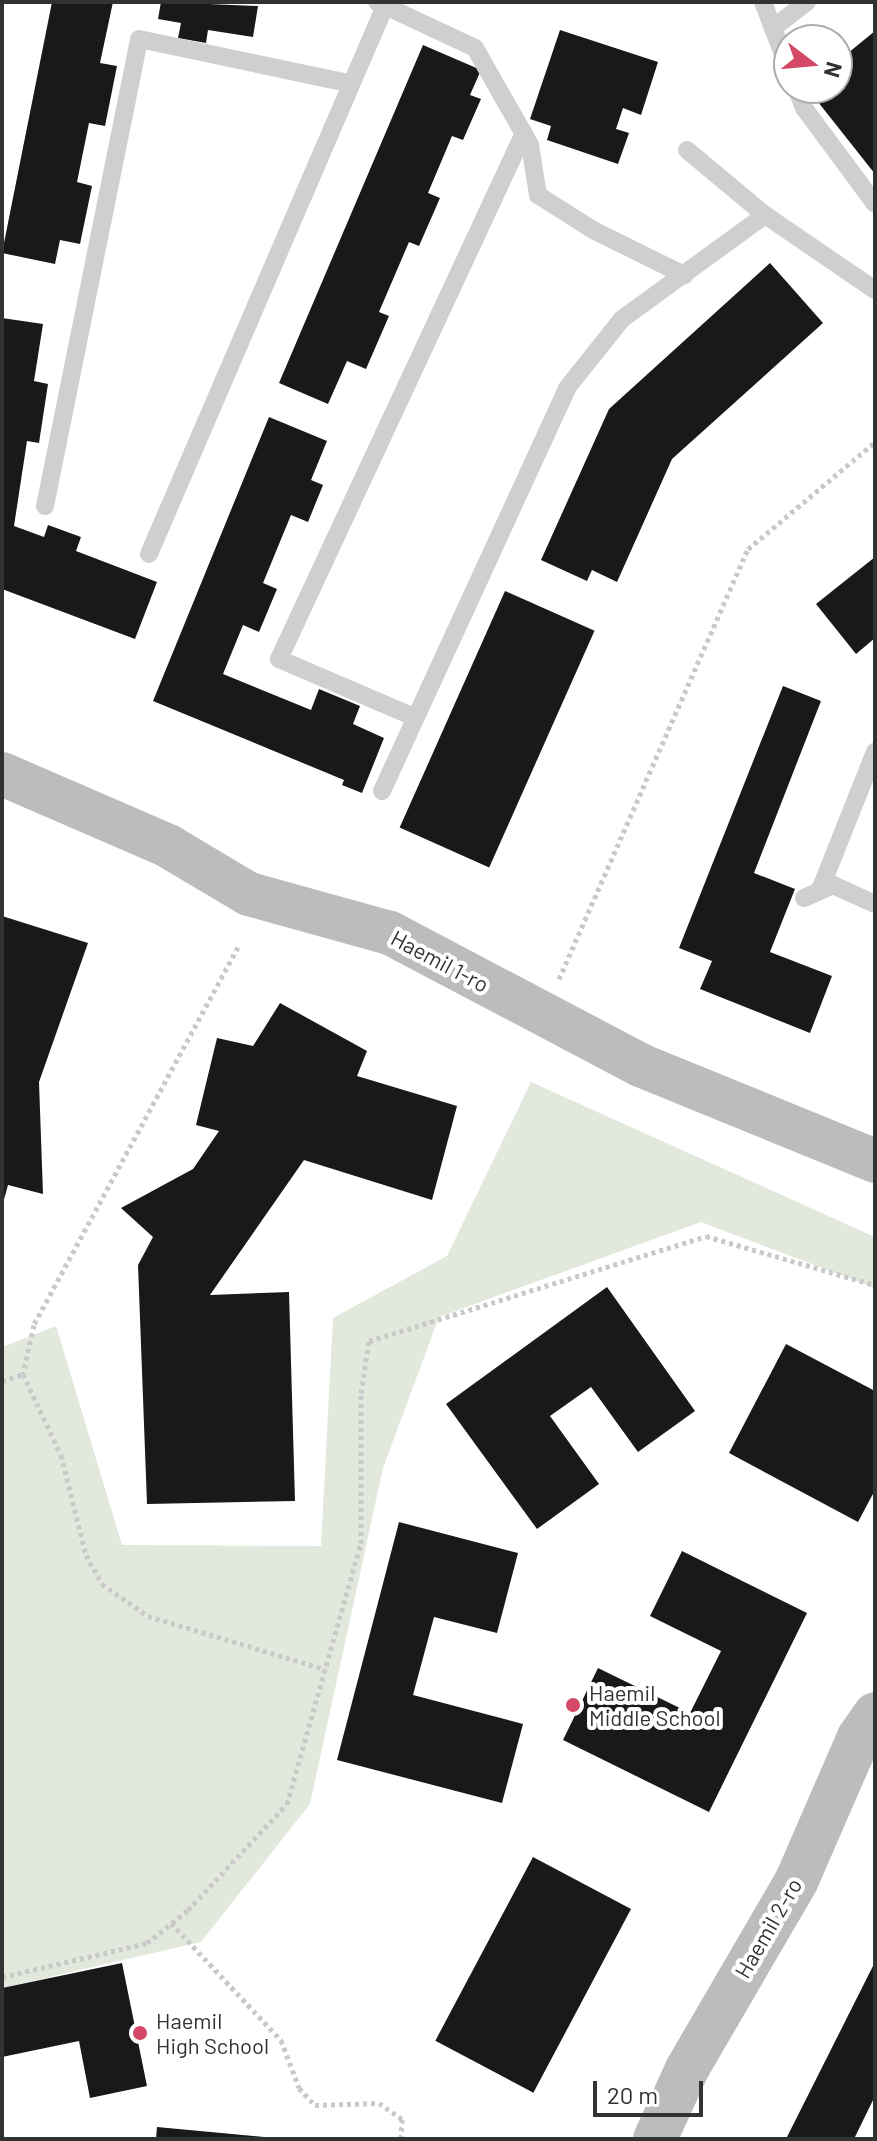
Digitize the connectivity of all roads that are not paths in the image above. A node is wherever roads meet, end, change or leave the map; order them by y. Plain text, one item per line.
1 (763, 2) edge
2 (807, 2) edge
3 (381, 4) edge
4 (778, 24) edge
5 (773, 28) edge
6 (348, 83) junction
7 (802, 104) edge
8 (524, 133) junction
9 (687, 150) dead end
10 (875, 204) edge
11 (765, 215) junction
12 (684, 275) junction
13 (875, 290) edge
14 (45, 506) dead end
15 (149, 554) dead end
16 (414, 717) junction
17 (875, 752) edge
18 (2, 774) edge
19 (382, 791) dead end
20 (875, 904) edge
21 (875, 1161) edge
22 (875, 1714) edge
23 (655, 2139) edge

1 - 5 lane
2 - 4 lane
3 - 6 lane
3 - 8 lane
6 - 14 lane
6 - 15 lane
7 - 10 lane
8 - 12 lane
8 - 16 lane
9 - 11 lane
11 - 12 lane
11 - 13 lane
12 - 16 lane
16 - 19 lane
17 - 20 lane
18 - 21 street, Haemil 1-ro
22 - 23 street, Haemil 2-ro

